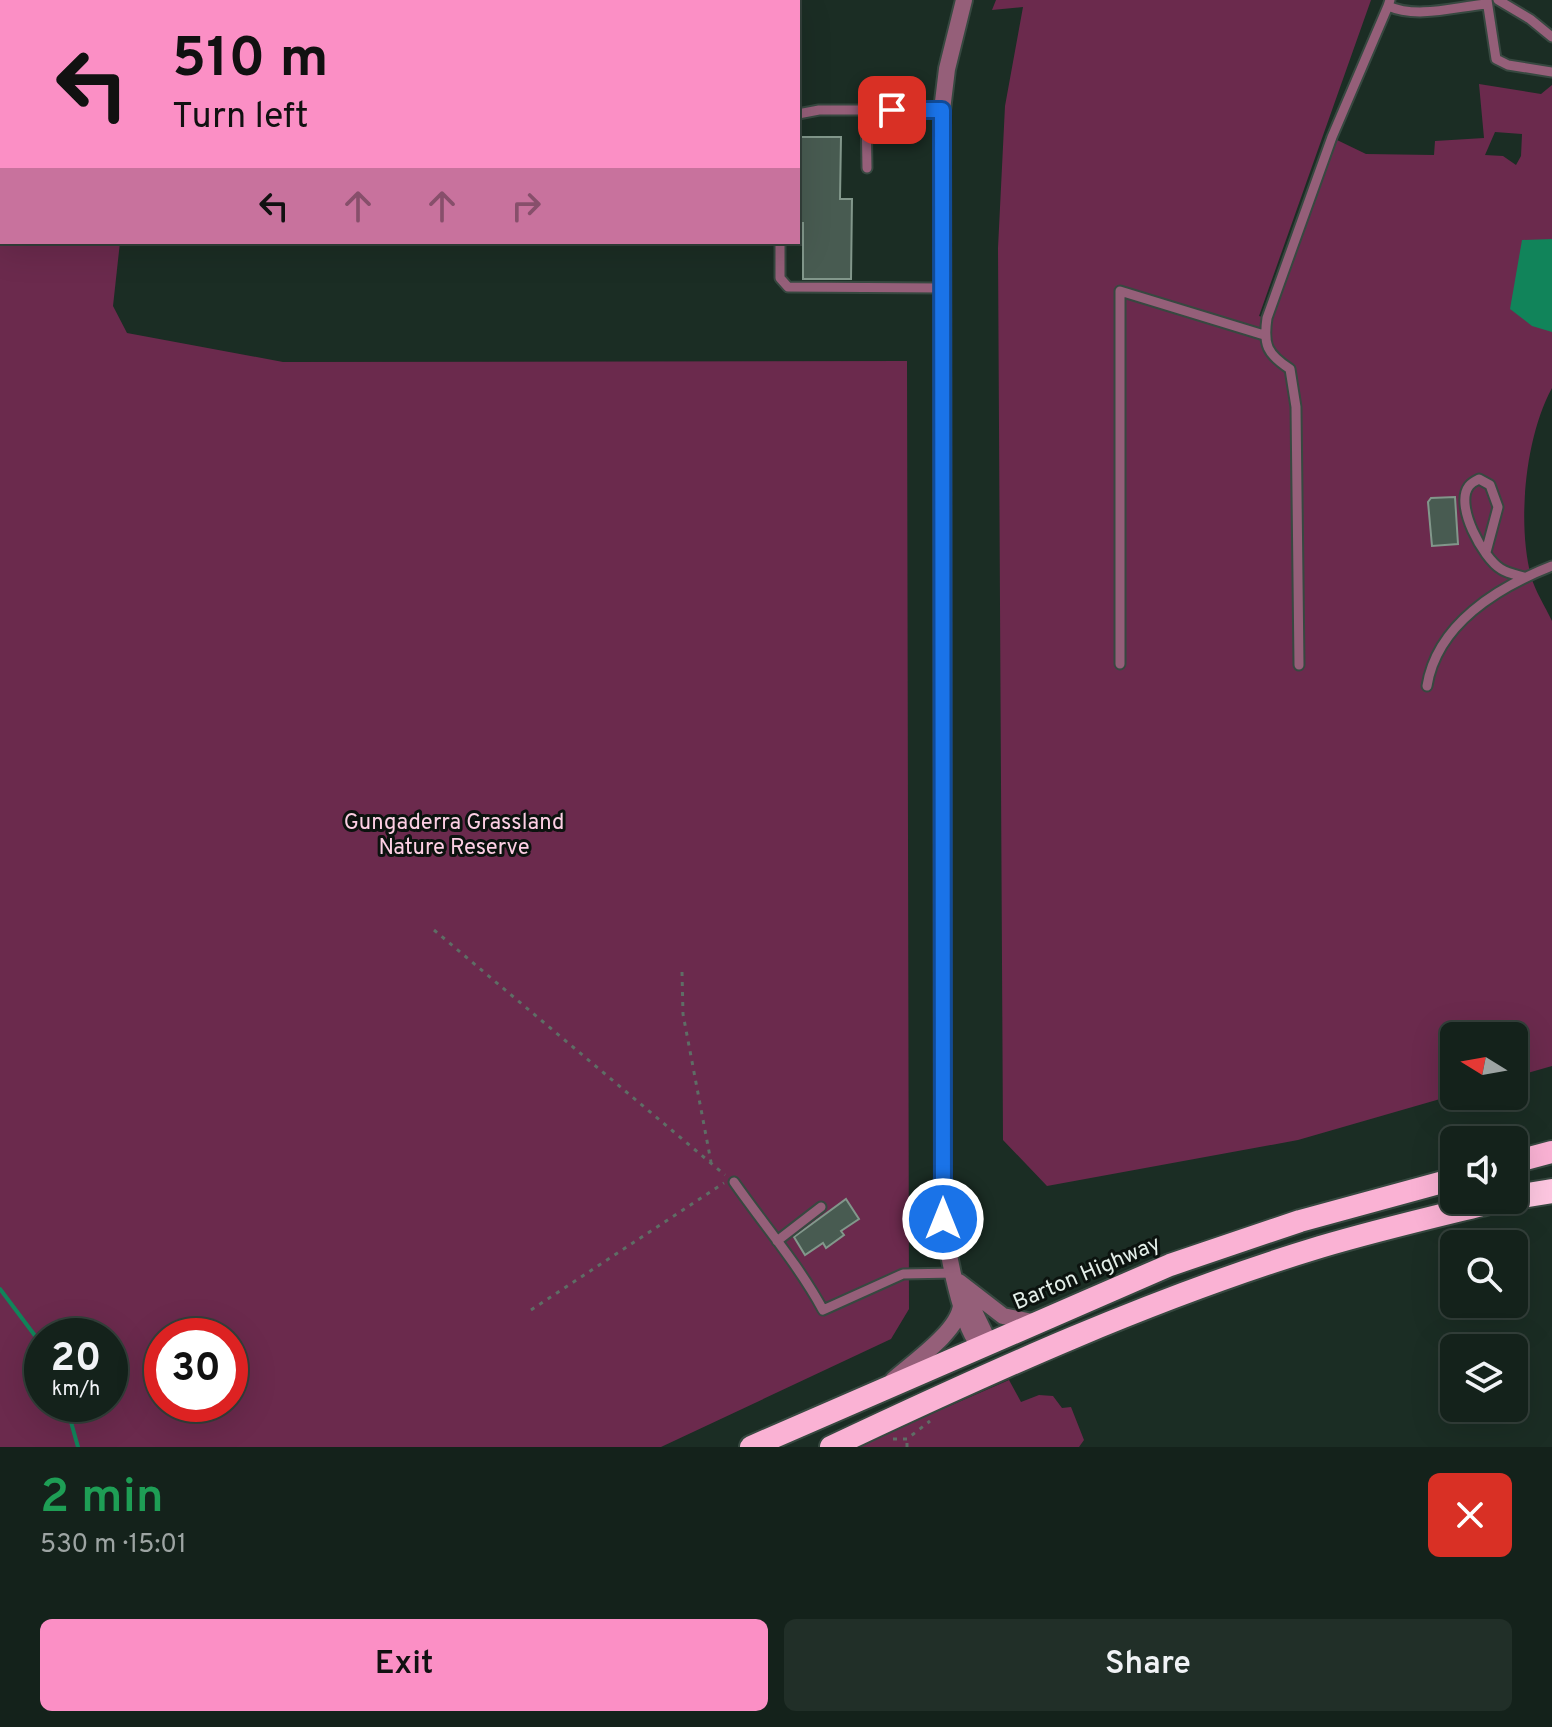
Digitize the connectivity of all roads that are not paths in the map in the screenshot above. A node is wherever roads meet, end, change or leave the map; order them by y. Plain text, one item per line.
1 (964, 0) edge
2 (1498, 0) edge
3 (1487, 2) edge
4 (1389, 3) edge
5 (1552, 37) edge
6 (1552, 72) edge
7 (866, 110) junction
8 (942, 110) junction
9 (800, 114) edge
10 (867, 168) dead end
11 (780, 244) edge
12 (941, 288) junction
13 (1264, 335) junction
14 (1486, 552) junction
15 (1552, 566) edge
16 (1524, 577) junction
17 (1120, 664) dead end
18 (1299, 665) dead end
19 (1427, 686) dead end
20 (1552, 1152) edge
21 (1528, 1158) edge
22 (734, 1182) dead end
23 (1440, 1183) edge
24 (1552, 1189) edge
25 (1528, 1194) edge
26 (821, 1207) dead end
27 (1450, 1214) edge
28 (777, 1241) junction
29 (956, 1277) junction
30 (961, 1305) junction
31 (1041, 1323) junction
32 (983, 1347) junction
33 (1052, 1347) junction
34 (882, 1389) junction
35 (958, 1389) junction
36 (751, 1447) edge
37 (831, 1447) edge

1 - 8 street
2 - 5 lane
3 - 4 lane
3 - 6 lane
4 - 13 lane
7 - 8 lane
7 - 9 lane
7 - 10 lane
8 - 12 street
11 - 12 lane
12 - 29 street
13 - 17 lane
13 - 18 lane
14 - 14 lane
14 - 16 lane
15 - 16 lane
16 - 19 lane
20 - 21 highway
22 - 28 lane
23 - 31 highway, Barton Highway
24 - 25 highway
26 - 28 lane
27 - 33 highway
28 - 29 lane
29 - 30 street
29 - 31 street
29 - 32 street
30 - 32 street
30 - 34 street
31 - 32 highway, Barton Highway
32 - 33 highway
32 - 34 highway, Barton Highway
32 - 35 highway
33 - 35 highway
34 - 36 highway, Barton Highway
35 - 37 highway

